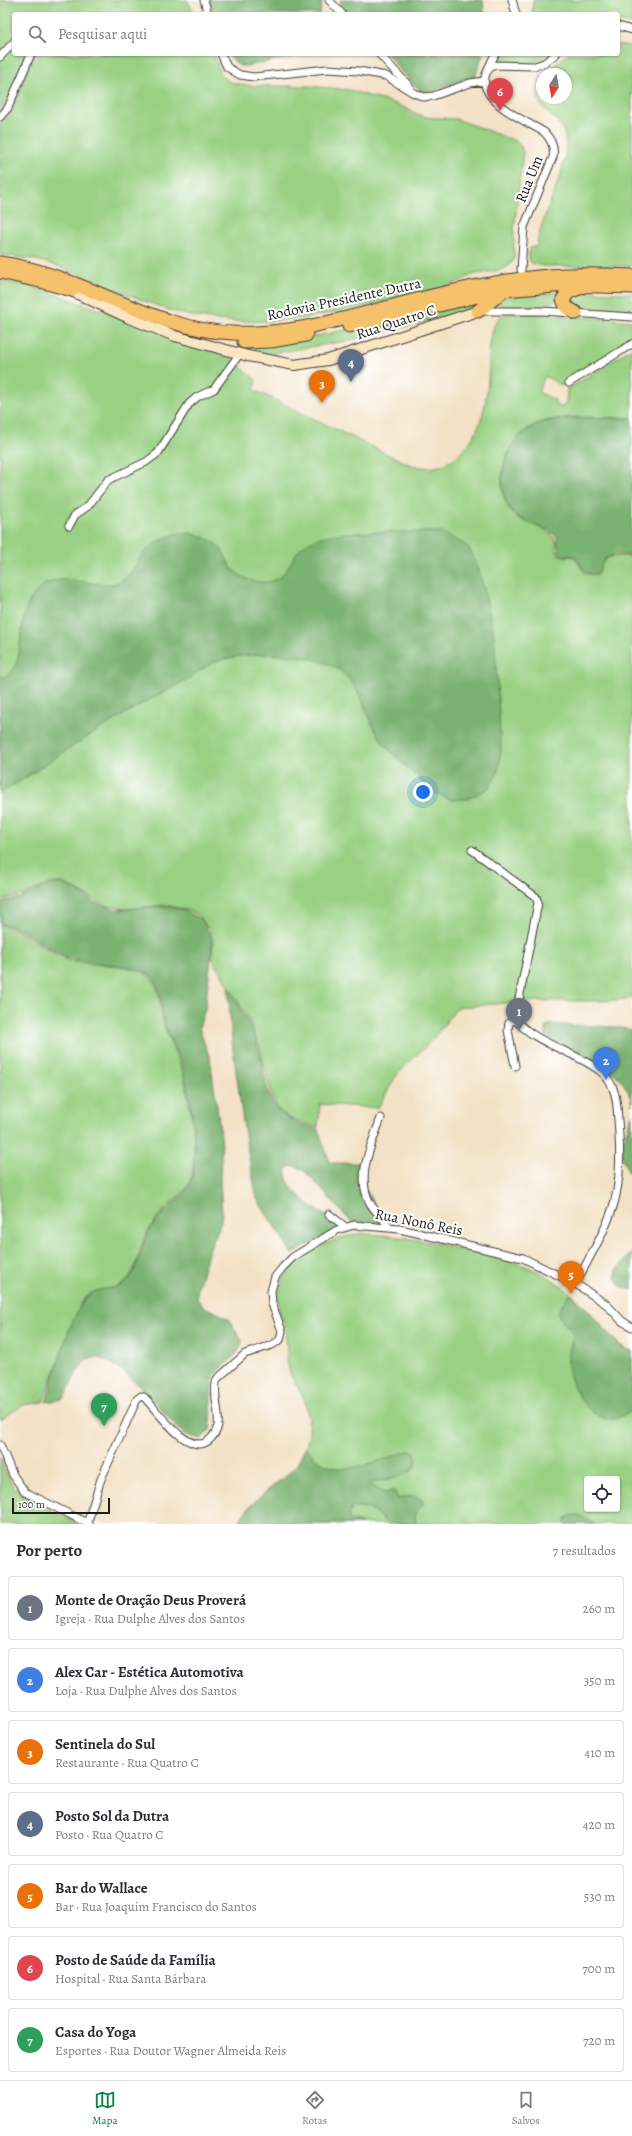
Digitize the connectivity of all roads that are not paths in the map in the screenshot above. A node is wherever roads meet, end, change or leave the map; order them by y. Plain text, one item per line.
1 (204, 0) edge
2 (329, 0) edge
3 (512, 0) edge
4 (207, 12) edge
5 (340, 12) edge
6 (515, 12) edge
7 (620, 27) edge
8 (632, 30) edge
9 (12, 44) edge
10 (30, 56) edge
11 (222, 56) edge
12 (381, 56) edge
13 (494, 56) edge
14 (553, 56) edge
15 (0, 57) edge
16 (488, 69) junction
17 (484, 81) junction
18 (417, 94) junction
19 (0, 117) edge
20 (0, 263) edge
21 (521, 270) junction
22 (0, 272) edge
23 (547, 276) junction
24 (632, 276) edge
25 (594, 285) junction
26 (63, 287) junction
27 (632, 287) edge
28 (464, 289) junction
29 (504, 290) junction
30 (473, 313) junction
31 (576, 313) junction
32 (632, 317) edge
33 (632, 344) edge
34 (238, 356) dead end
35 (569, 383) dead end
36 (69, 526) dead end
37 (472, 850) dead end
38 (516, 1019) junction
39 (515, 1066) dead end
40 (381, 1118) dead end
41 (329, 1214) dead end
42 (344, 1226) junction
43 (389, 1228) junction
44 (576, 1284) junction
45 (632, 1327) edge
46 (0, 1445) edge
47 (88, 1523) edge

1 - 4 street
2 - 5 street
3 - 6 street
7 - 8 street
9 - 15 street
10 - 19 street
11 - 18 street
12 - 18 street
13 - 16 street
14 - 16 street
16 - 17 street
17 - 18 street
17 - 21 street, Rua Um
20 - 28 highway, Rodovia Presidente Dutra
21 - 23 highway
21 - 28 highway
22 - 26 highway, Rodovia Presidente Dutra
23 - 24 highway, Rodovia Presidente Dutra
23 - 28 highway, Rodovia Presidente Dutra
25 - 27 highway, Rodovia Presidente Dutra
25 - 29 highway, Rodovia Presidente Dutra
25 - 31 highway
26 - 29 highway, Rodovia Presidente Dutra
26 - 30 street, Rua Quatro C
29 - 30 highway
30 - 31 street, Rua Quatro C
31 - 32 street, Rua Quatro C
33 - 35 street
34 - 36 street
37 - 38 street
38 - 39 street
38 - 44 street
40 - 43 street
41 - 42 street
42 - 43 street, Rua Nonô Reis
42 - 47 street, Rua Nonô Reis
43 - 44 street, Rua Nonô Reis
44 - 45 street, Rua Nonô Reis
46 - 47 street

